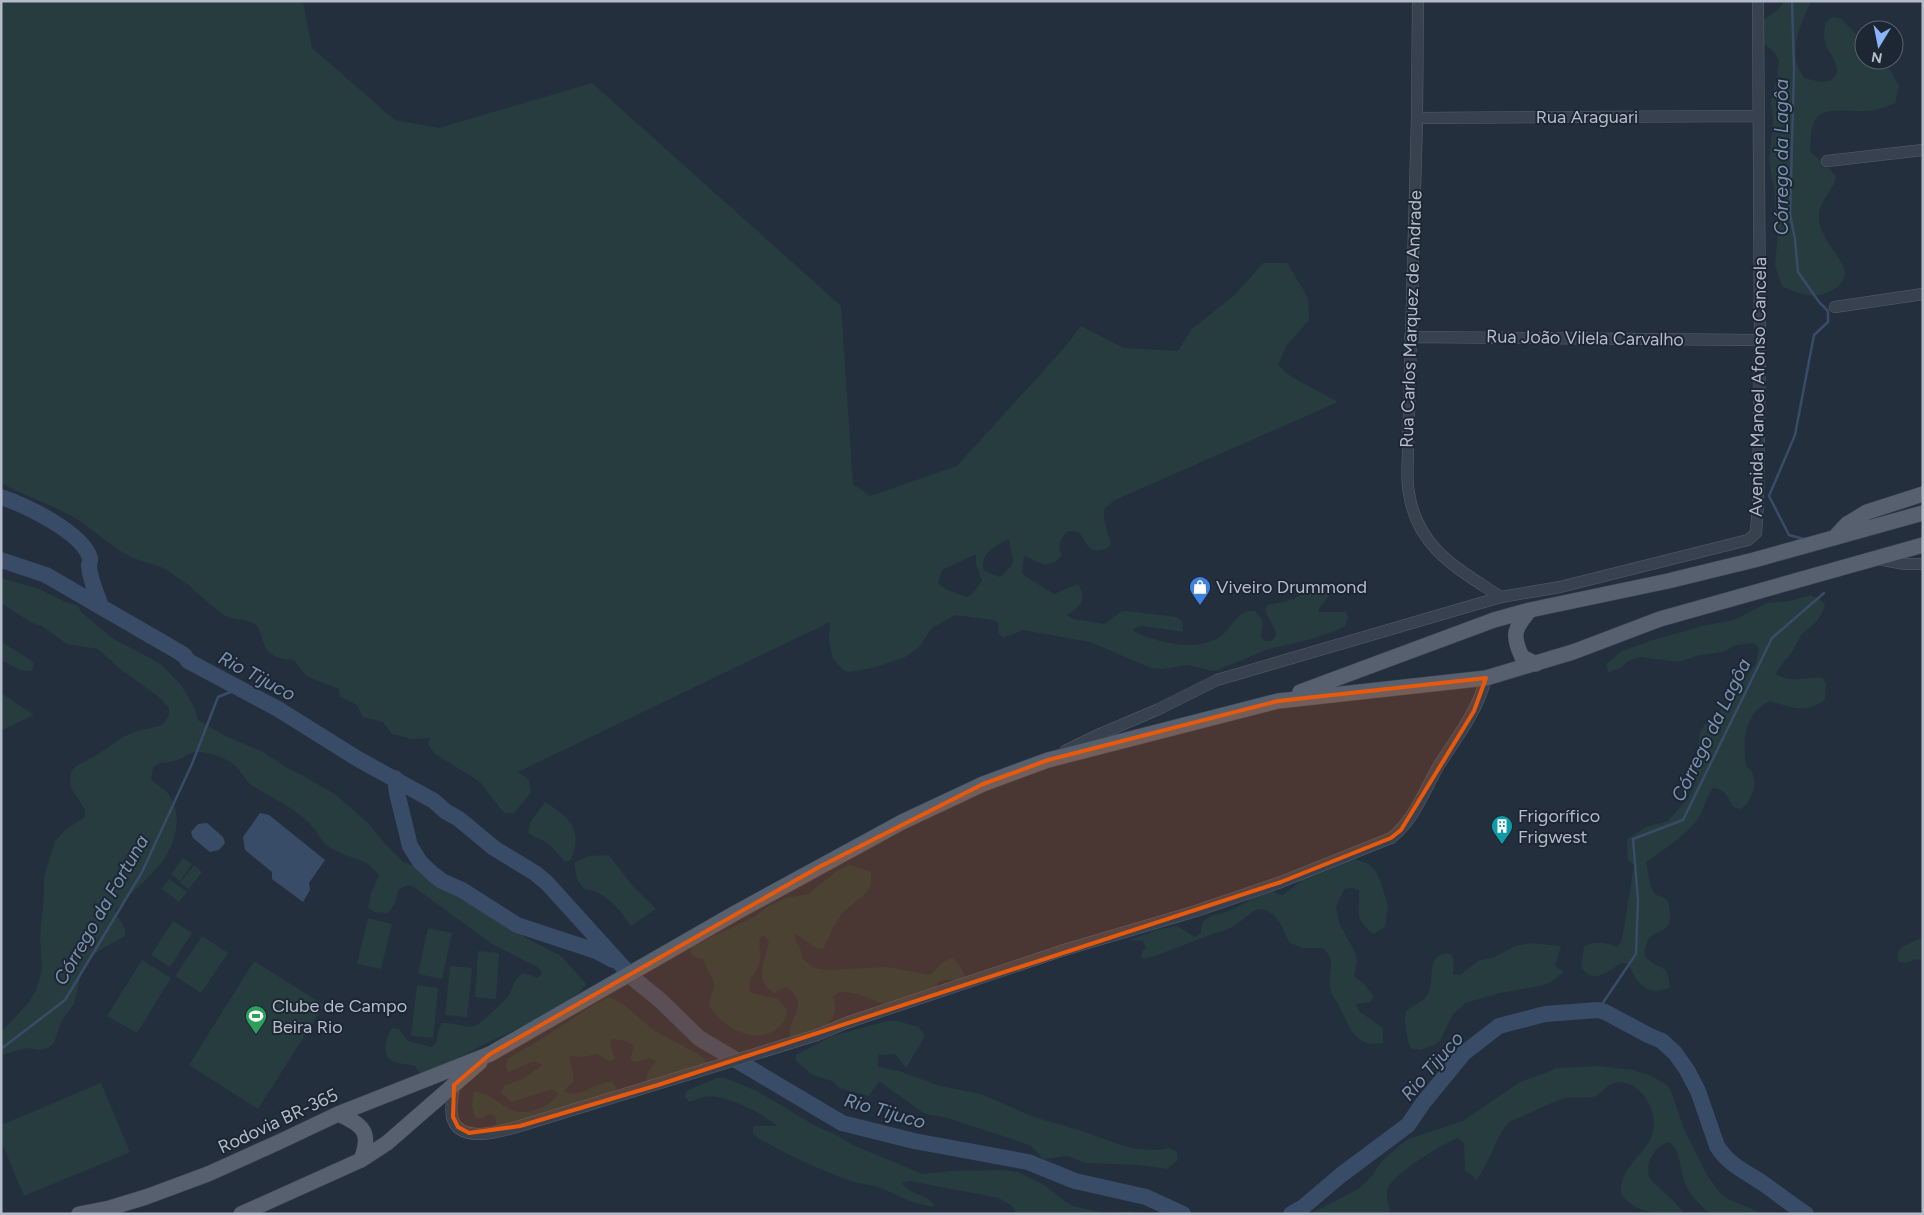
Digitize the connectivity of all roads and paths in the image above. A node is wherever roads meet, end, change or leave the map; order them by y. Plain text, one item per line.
1 (1418, 1) edge
2 (1758, 1) edge
3 (1758, 116) junction
4 (1417, 118) junction
5 (1923, 150) edge
6 (1827, 161) dead end
7 (1923, 294) edge
8 (1835, 307) dead end
9 (1410, 336) junction
10 (1760, 340) junction
11 (1923, 494) edge
12 (1923, 513) edge
13 (1834, 538) junction
14 (1923, 545) edge
15 (1877, 558) junction
16 (1923, 564) edge
17 (1501, 597) junction
18 (1530, 610) junction
19 (1536, 664) junction
20 (1486, 678) junction
21 (1278, 700) junction
22 (1048, 760) junction
23 (490, 1054) junction
24 (454, 1085) junction
25 (338, 1114) junction
26 (361, 1160) junction
27 (79, 1214) edge
28 (241, 1214) edge

1 - 4 street, Rua Carlos Marquez de Andrade
2 - 3 street, Avenida Manoel Afonso Cancela
3 - 4 street, Rua Araguari
3 - 10 street, Avenida Manoel Afonso Cancela
4 - 9 street, Rua Carlos Marquez de Andrade
5 - 6 street
7 - 8 street
9 - 10 street, Rua João Vilela Carvalho
9 - 17 street, Rua Carlos Marquez de Andrade
10 - 17 street, Avenida Manoel Afonso Cancela
11 - 13 main road
12 - 13 main road
13 - 18 main road
14 - 15 main road
15 - 16 street
15 - 19 main road
17 - 22 street
18 - 19 main road
18 - 21 main road
19 - 20 main road
20 - 21 main road
20 - 24 street
21 - 22 main road, Rodovia BR-365
22 - 23 main road, Rodovia BR-365
23 - 24 main road, Rodovia BR-365
23 - 25 main road, Rodovia BR-365
24 - 26 main road, Rodovia BR-365
25 - 26 main road
25 - 27 main road, Rodovia BR-365
26 - 28 main road, Rodovia BR-365

